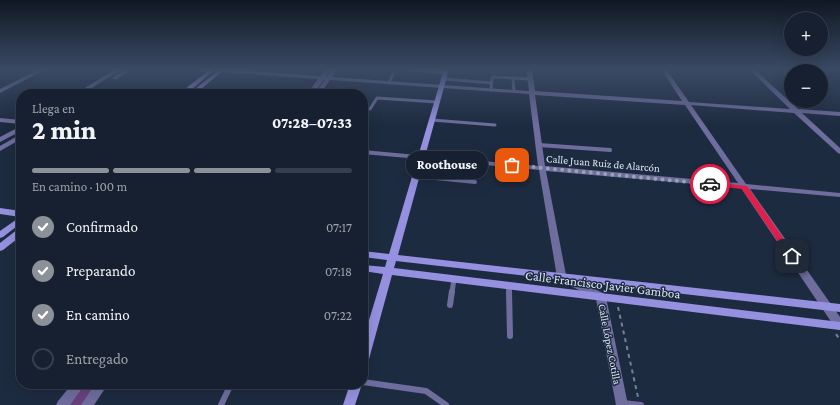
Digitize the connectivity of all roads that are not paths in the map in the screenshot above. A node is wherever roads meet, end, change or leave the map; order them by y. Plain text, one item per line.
1 (441, 88) edge
2 (465, 88) edge
3 (514, 88) edge
4 (531, 88) edge
5 (676, 88) edge
6 (771, 88) edge
7 (491, 90) joint
8 (514, 92) junction
9 (532, 93) junction
10 (437, 102) junction
11 (686, 103) junction
12 (370, 109) dead end
13 (796, 111) junction
14 (840, 114) edge
15 (0, 120) edge
16 (432, 120) junction
17 (16, 122) edge
18 (495, 125) dead end
19 (16, 131) edge
20 (16, 139) edge
21 (0, 140) edge
22 (539, 145) junction
23 (0, 149) edge
24 (610, 150) dead end
25 (368, 152) edge
26 (840, 152) edge
27 (422, 157) junction
28 (542, 168) junction
29 (416, 176) junction
30 (475, 182) dead end
31 (744, 187) junction
32 (840, 195) edge
33 (0, 211) edge
34 (16, 213) edge
35 (16, 222) edge
36 (0, 225) edge
37 (11, 226) junction
38 (16, 226) edge
39 (0, 235) edge
40 (16, 235) edge
41 (0, 248) edge
42 (368, 254) edge
43 (393, 257) junction
44 (368, 269) edge
45 (388, 271) junction
46 (562, 277) junction
47 (454, 279) junction
48 (509, 286) junction
49 (600, 297) junction
50 (450, 305) dead end
51 (827, 307) junction
52 (840, 308) edge
53 (840, 326) edge
54 (510, 336) dead end
55 (368, 341) edge
56 (368, 383) edge
57 (75, 389) edge
58 (98, 389) edge
59 (229, 389) edge
60 (355, 389) edge
61 (621, 404) edge
62 (62, 405) edge
63 (87, 405) edge
64 (221, 405) edge
65 (350, 405) edge
66 (446, 405) edge
67 (640, 405) edge

1 - 10 street
2 - 7 street
3 - 8 lane
4 - 9 street
5 - 11 street
6 - 13 street
7 - 8 street
8 - 9 street
9 - 11 street
9 - 22 street
10 - 12 lane
10 - 16 street
11 - 13 street
11 - 31 street
13 - 14 street
13 - 26 street
15 - 17 street
16 - 18 lane
16 - 27 street
19 - 21 street
20 - 23 street
22 - 24 lane
22 - 28 street
25 - 27 street, Calle Juan Ruiz de Alarcón
27 - 28 street, Calle Juan Ruiz de Alarcón
27 - 29 street
28 - 31 street, Calle Juan Ruiz de Alarcón
28 - 46 street
29 - 30 lane
29 - 43 street
31 - 32 street, Calle Juan Ruiz de Alarcón
31 - 51 street
33 - 34 street
35 - 37 street
36 - 37 street
37 - 38 street
37 - 39 street
40 - 41 street
42 - 43 street, Calle Francisco Javier Gamboa
43 - 45 street
43 - 46 street, Calle Francisco Javier Gamboa
44 - 45 street, Calle Francisco Javier Gamboa
45 - 47 street, Calle Francisco Javier Gamboa
45 - 55 street
46 - 49 street, Calle López Cotilla
46 - 51 street, Calle Francisco Javier Gamboa
47 - 48 street, Calle Francisco Javier Gamboa
47 - 50 lane
48 - 49 street, Calle Francisco Javier Gamboa
48 - 54 lane
49 - 53 street, Calle Francisco Javier Gamboa
49 - 61 street, Calle López Cotilla
51 - 52 street, Calle Francisco Javier Gamboa
51 - 53 street
56 - 66 lane
57 - 62 street
58 - 63 street
59 - 64 lane
60 - 65 street
61 - 67 lane

